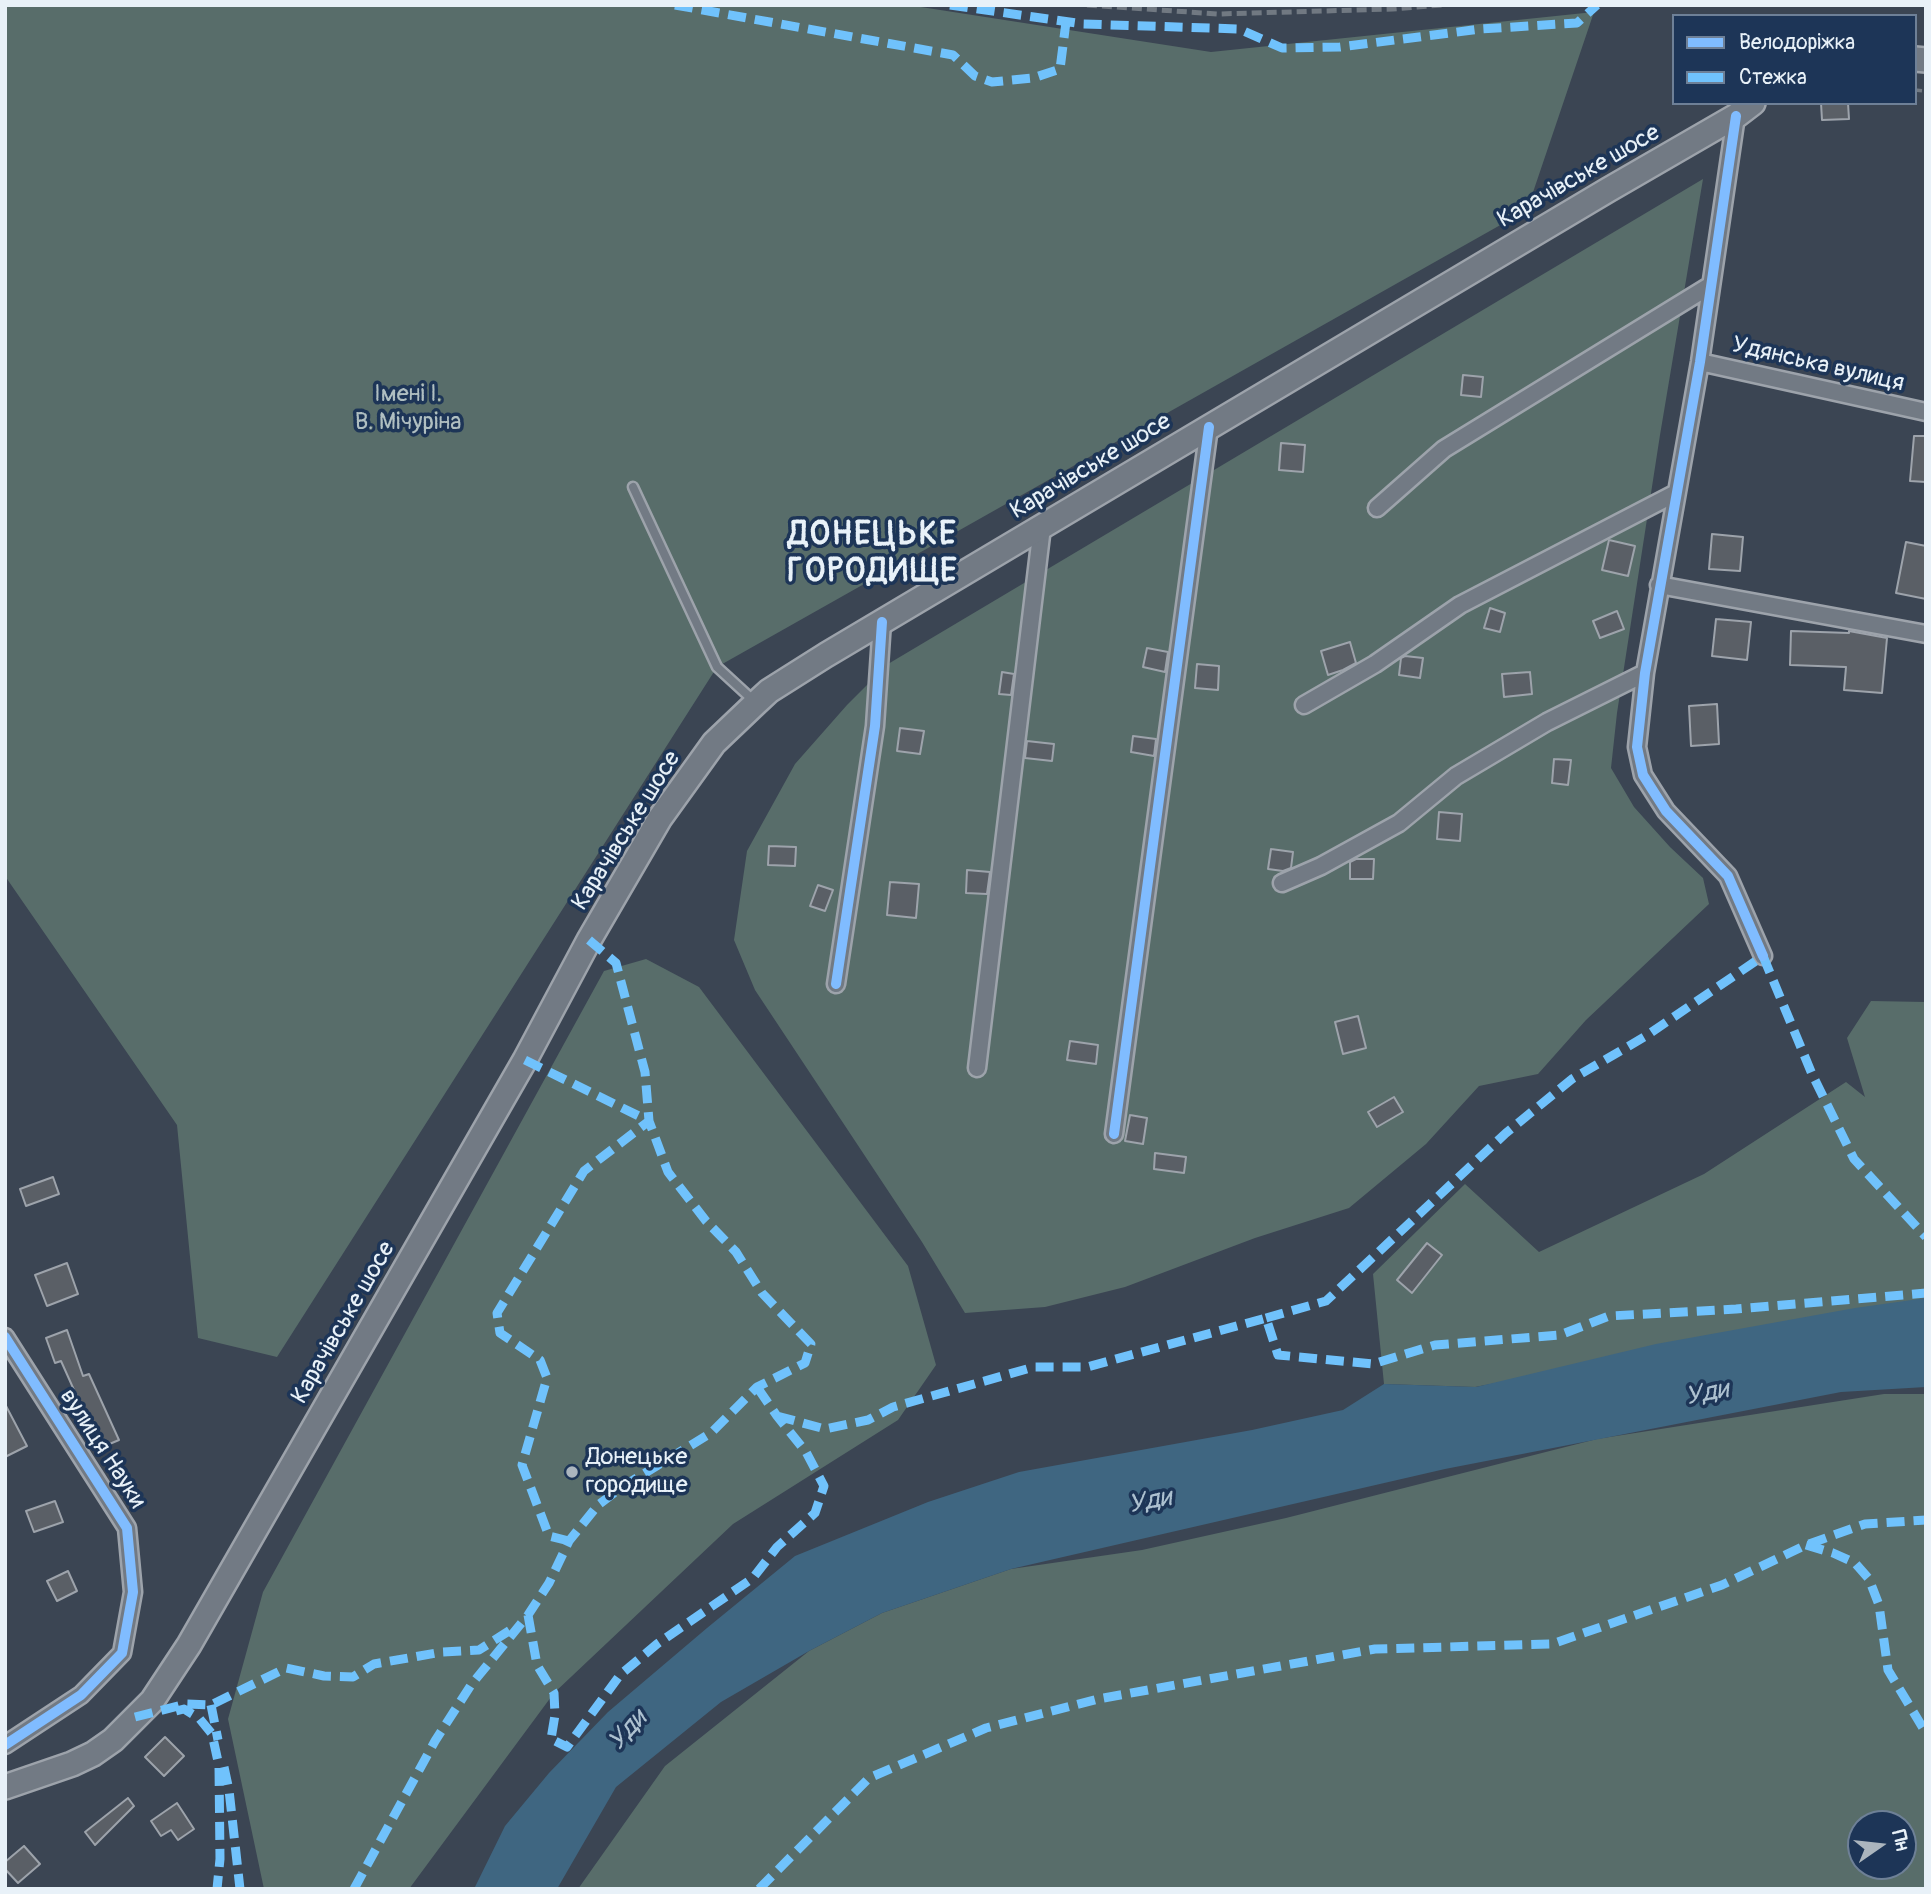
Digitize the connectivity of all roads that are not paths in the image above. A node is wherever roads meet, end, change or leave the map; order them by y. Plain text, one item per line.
1 (1744, 110) edge
2 (1711, 285) junction
3 (1700, 362) junction
4 (1926, 412) edge
5 (1209, 428) junction
6 (633, 487) dead end
7 (1676, 493) junction
8 (1377, 508) dead end
9 (1042, 527) junction
10 (1659, 585) junction
11 (882, 622) junction
12 (1926, 634) edge
13 (1645, 673) junction
14 (756, 703) junction
15 (1304, 705) dead end
16 (1282, 883) dead end
17 (1763, 956) dead end
18 (836, 984) dead end
19 (977, 1068) dead end
20 (1114, 1134) dead end
21 (5, 1336) edge
22 (5, 1745) edge
23 (5, 1787) edge

1 - 2 street
1 - 5 main road, Карачівське шосе
2 - 3 street
2 - 8 street
3 - 4 street, Удянська вулиця
3 - 7 street
5 - 9 main road, Карачівське шосе
5 - 20 street
6 - 14 lane
7 - 10 street
7 - 15 street
9 - 11 main road, Карачівське шосе
9 - 19 street
10 - 12 street
10 - 13 street
11 - 14 main road, Карачівське шосе
11 - 18 street
13 - 16 street
13 - 17 street
14 - 23 main road, Карачівське шосе
21 - 22 street, вулиця Науки

